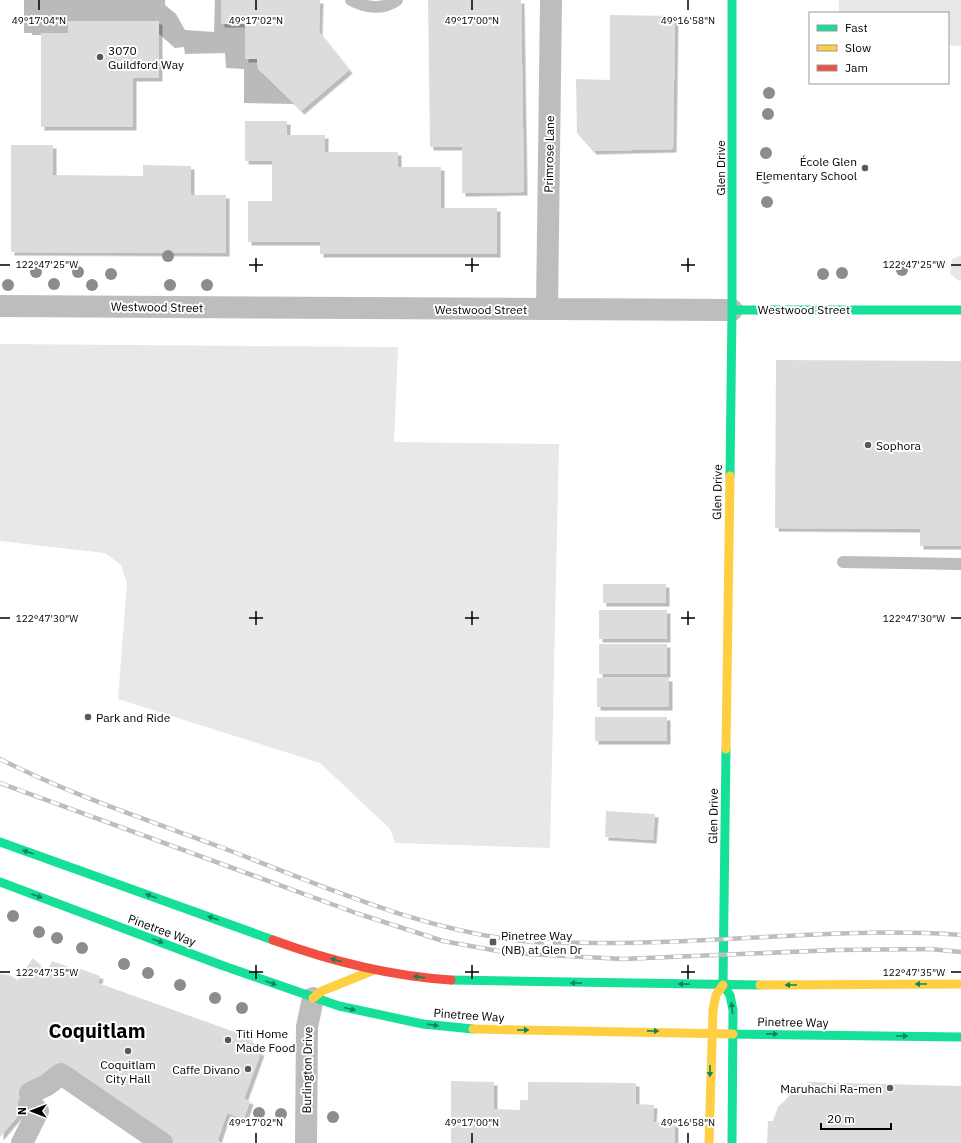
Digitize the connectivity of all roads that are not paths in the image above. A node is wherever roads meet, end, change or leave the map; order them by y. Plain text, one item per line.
1 (351, 0) edge
2 (397, 0) edge
3 (551, 0) edge
4 (732, 0) edge
5 (0, 306) edge
6 (547, 309) junction
7 (732, 310) junction
8 (961, 310) edge
9 (843, 562) dead end
10 (961, 564) edge
11 (0, 842) edge
12 (0, 882) edge
13 (374, 970) junction
14 (961, 984) edge
15 (723, 985) junction
16 (313, 998) junction
17 (711, 1032) junction
18 (733, 1033) junction
19 (961, 1037) edge
20 (22, 1143) edge
21 (162, 1143) edge
22 (306, 1143) edge
23 (709, 1143) edge
24 (732, 1143) edge

1 - 2 lane
3 - 6 street, Primrose Lane
4 - 7 main road, Glen Drive
5 - 6 street, Westwood Street
6 - 7 street, Westwood Street
7 - 8 main road, Westwood Street
7 - 15 main road, Glen Drive
9 - 10 lane
13 -> 11 main road
12 -> 16 main road, Pinetree Way
15 -> 13 main road
13 - 16 main road
14 -> 15 main road
15 - 17 main road, Glen Drive
18 -> 15 main road, Glen Drive
16 -> 17 main road, Pinetree Way
16 - 22 street, Burlington Drive
17 - 18 main road, Pinetree Way
17 -> 23 main road, Glen Drive
18 -> 19 main road, Pinetree Way
18 - 24 main road, Glen Drive
20 - 21 street

